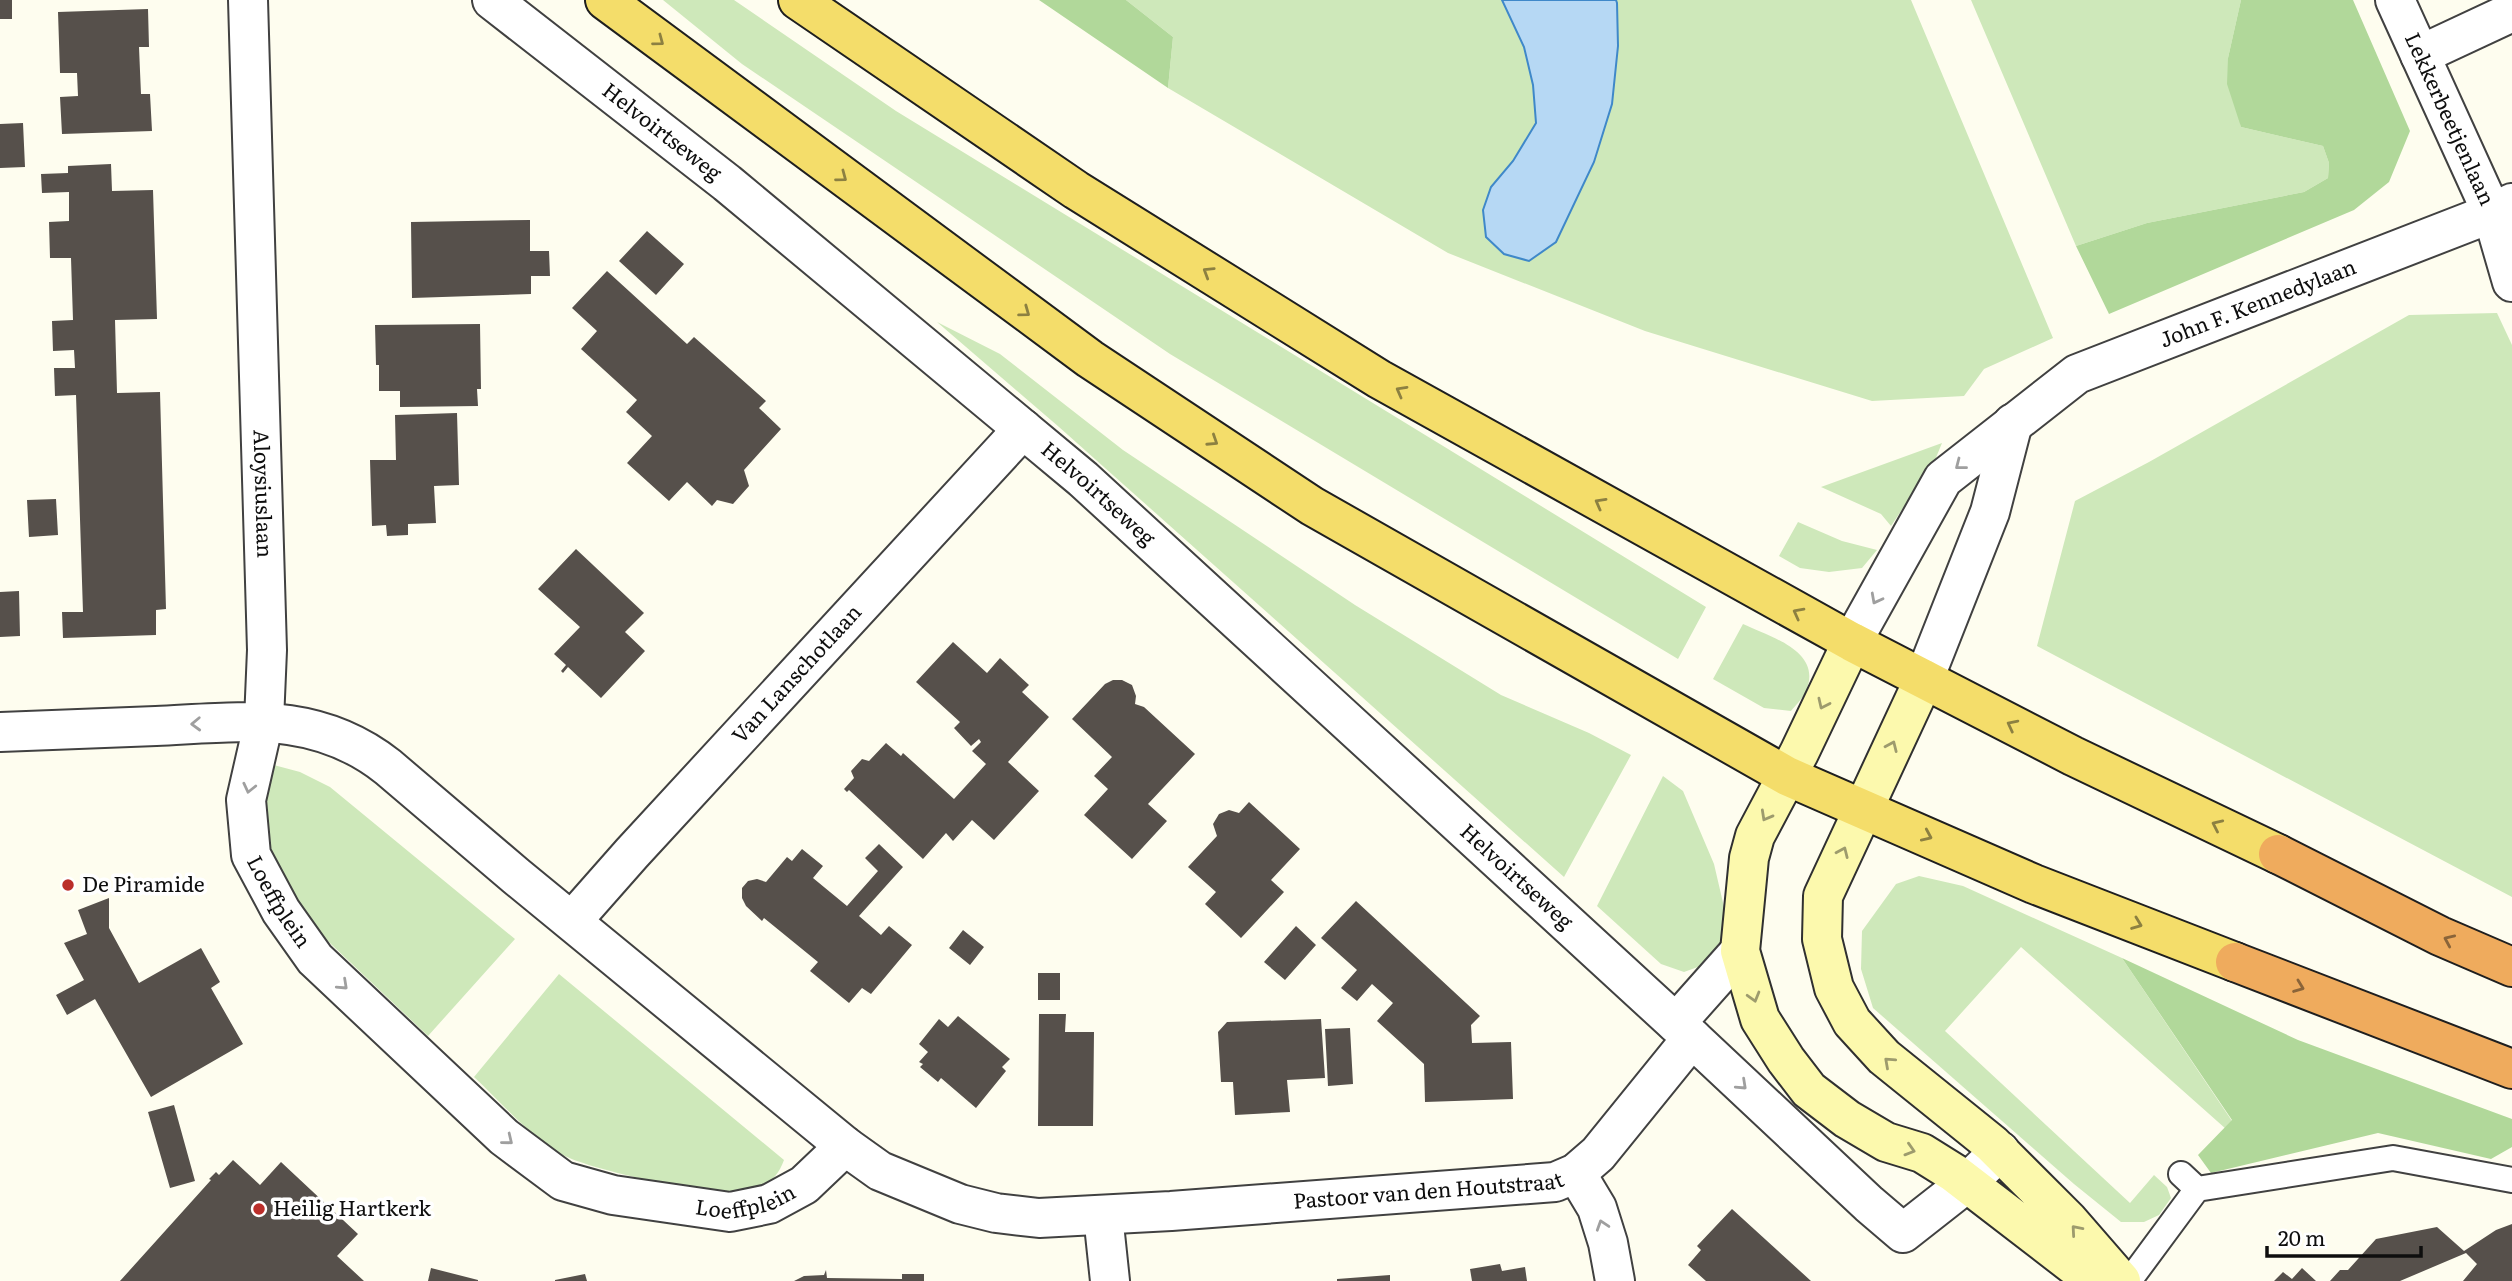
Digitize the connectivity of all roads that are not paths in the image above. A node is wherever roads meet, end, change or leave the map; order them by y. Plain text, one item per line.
1 (248, 0) edge
2 (492, 0) edge
3 (605, 0) edge
4 (798, 0) edge
5 (2395, 0) edge
6 (2512, 12) edge
7 (2420, 55) junction
8 (2502, 208) edge
9 (2512, 282) edge
10 (2014, 423) junction
11 (1023, 429) junction
12 (1852, 642) junction
13 (1924, 679) junction
14 (264, 721) junction
15 (0, 732) edge
16 (1787, 776) junction
17 (1865, 808) junction
18 (2278, 854) joint
19 (572, 921) junction
20 (1740, 951) junction
21 (2235, 962) joint
22 (2512, 967) edge
23 (1684, 1031) junction
24 (2512, 1069) edge
25 (845, 1146) junction
26 (2000, 1152) junction
27 (1576, 1173) junction
28 (2512, 1180) edge
29 (1968, 1182) junction
30 (1103, 1215) junction
31 (1110, 1281) edge
32 (1615, 1281) edge
33 (2112, 1281) edge
34 (2121, 1281) edge
35 (2129, 1281) edge

1 - 14 street, Aloysiuslaan
2 - 11 street, Helvoirtseweg
3 -> 16 main road
12 -> 4 main road
5 - 7 street, Lekkerbeetjenlaan
6 - 7 street
7 - 8 street, Lekkerbeetjenlaan
8 - 9 street, Lekkerbeetjenlaan
8 - 10 street, John F. Kennedylaan
10 -> 12 street, John F. Kennedylaan
10 - 13 street
11 - 19 street, Van Lanschotlaan
11 - 23 street, Helvoirtseweg
12 - 13 main road
12 -> 16 main road
17 -> 13 main road
18 -> 13 main road
14 -> 15 street
14 - 19 street
14 -> 25 street, Loeffplein
16 - 17 main road
16 -> 20 main road
17 -> 21 main road
26 -> 17 main road
22 -> 18 highway
19 - 25 street
20 - 23 street
20 -> 29 main road
21 -> 24 highway
23 - 27 street, Pastoor van den Houtstraat
23 -> 29 street, Helvoirtseweg
25 - 30 street
26 - 29 street, Helvoirtseweg
34 -> 26 main road
27 - 30 street, Pastoor van den Houtstraat
32 -> 27 street
28 - 35 lane
29 - 33 main road
30 - 31 street

